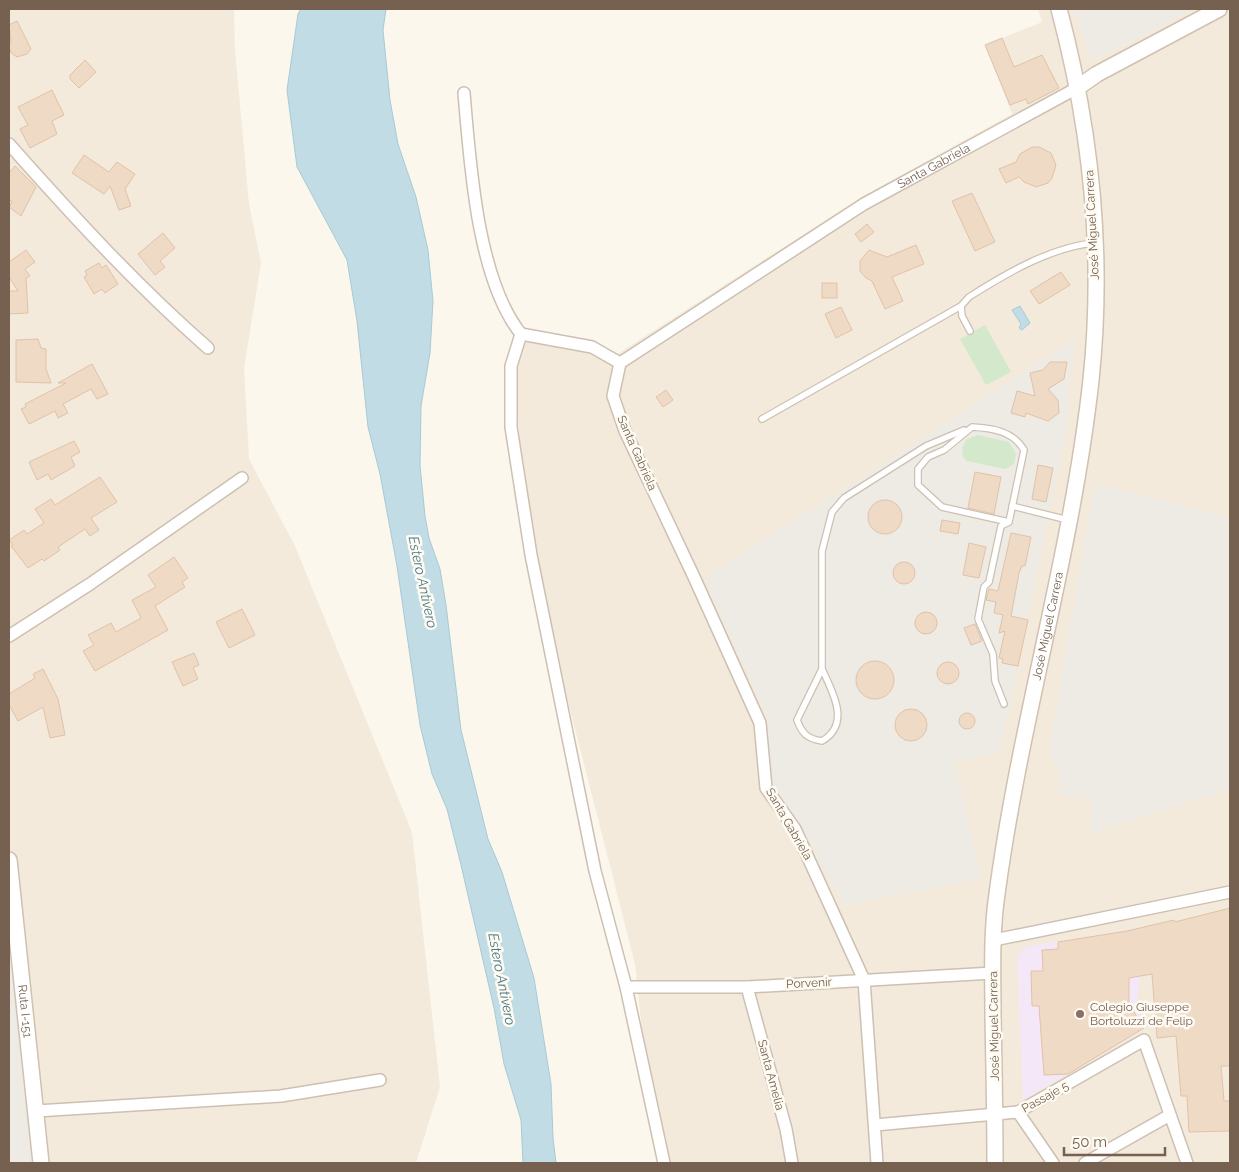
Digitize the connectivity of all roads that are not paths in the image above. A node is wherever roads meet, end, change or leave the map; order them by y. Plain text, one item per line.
1 (1059, 9) edge
2 (1219, 9) edge
3 (1077, 88) junction
4 (464, 93) dead end
5 (9, 144) edge
6 (1094, 243) junction
7 (961, 306) junction
8 (970, 331) dead end
9 (522, 334) junction
10 (208, 348) dead end
11 (620, 363) junction
12 (762, 419) dead end
13 (972, 427) junction
14 (242, 478) dead end
15 (1012, 506) junction
16 (1068, 520) junction
17 (1009, 522) junction
18 (9, 636) edge
19 (822, 669) junction
20 (1004, 704) dead end
21 (9, 860) edge
22 (1230, 892) edge
23 (994, 940) junction
24 (993, 973) junction
25 (864, 980) junction
26 (626, 987) junction
27 (747, 987) junction
28 (380, 1080) dead end
29 (36, 1110) junction
30 (1018, 1112) junction
31 (995, 1115) junction
32 (1170, 1115) junction
33 (875, 1124) junction
34 (42, 1163) edge
35 (664, 1163) edge
36 (792, 1163) edge
37 (877, 1163) edge
38 (995, 1163) edge
39 (1054, 1163) edge
40 (1085, 1163) edge
41 (1187, 1163) edge

1 - 3 street, José Miguel Carrera
2 - 3 street, Santa Gabriela
3 - 6 street, José Miguel Carrera
3 - 11 street, Santa Gabriela
4 - 9 street
5 - 10 street
6 - 7 lane
6 - 16 street, José Miguel Carrera
7 - 8 lane
7 - 12 lane
9 - 11 street
9 - 26 street
11 - 25 street, Santa Gabriela
13 - 15 lane
13 - 17 lane
13 - 19 lane
14 - 18 street
15 - 16 lane
15 - 17 lane
16 - 23 street, José Miguel Carrera
17 - 20 lane
19 - 19 lane
21 - 29 street, Ruta I-151
22 - 23 street
23 - 24 street, José Miguel Carrera
24 - 25 street, Porvenir
24 - 31 street, José Miguel Carrera
25 - 27 street, Porvenir
25 - 33 street, Santa Gabriela
26 - 27 street, Porvenir
26 - 35 street
27 - 36 street, Santa Amelia
28 - 29 street
29 - 34 street, Ruta I-151
30 - 31 street, Passaje 5
30 - 32 street, Passaje 5
30 - 39 street
31 - 33 street, Passaje 5
31 - 38 street, José Miguel Carrera
32 - 40 street
32 - 41 street
33 - 37 street, Santa Gabriela

